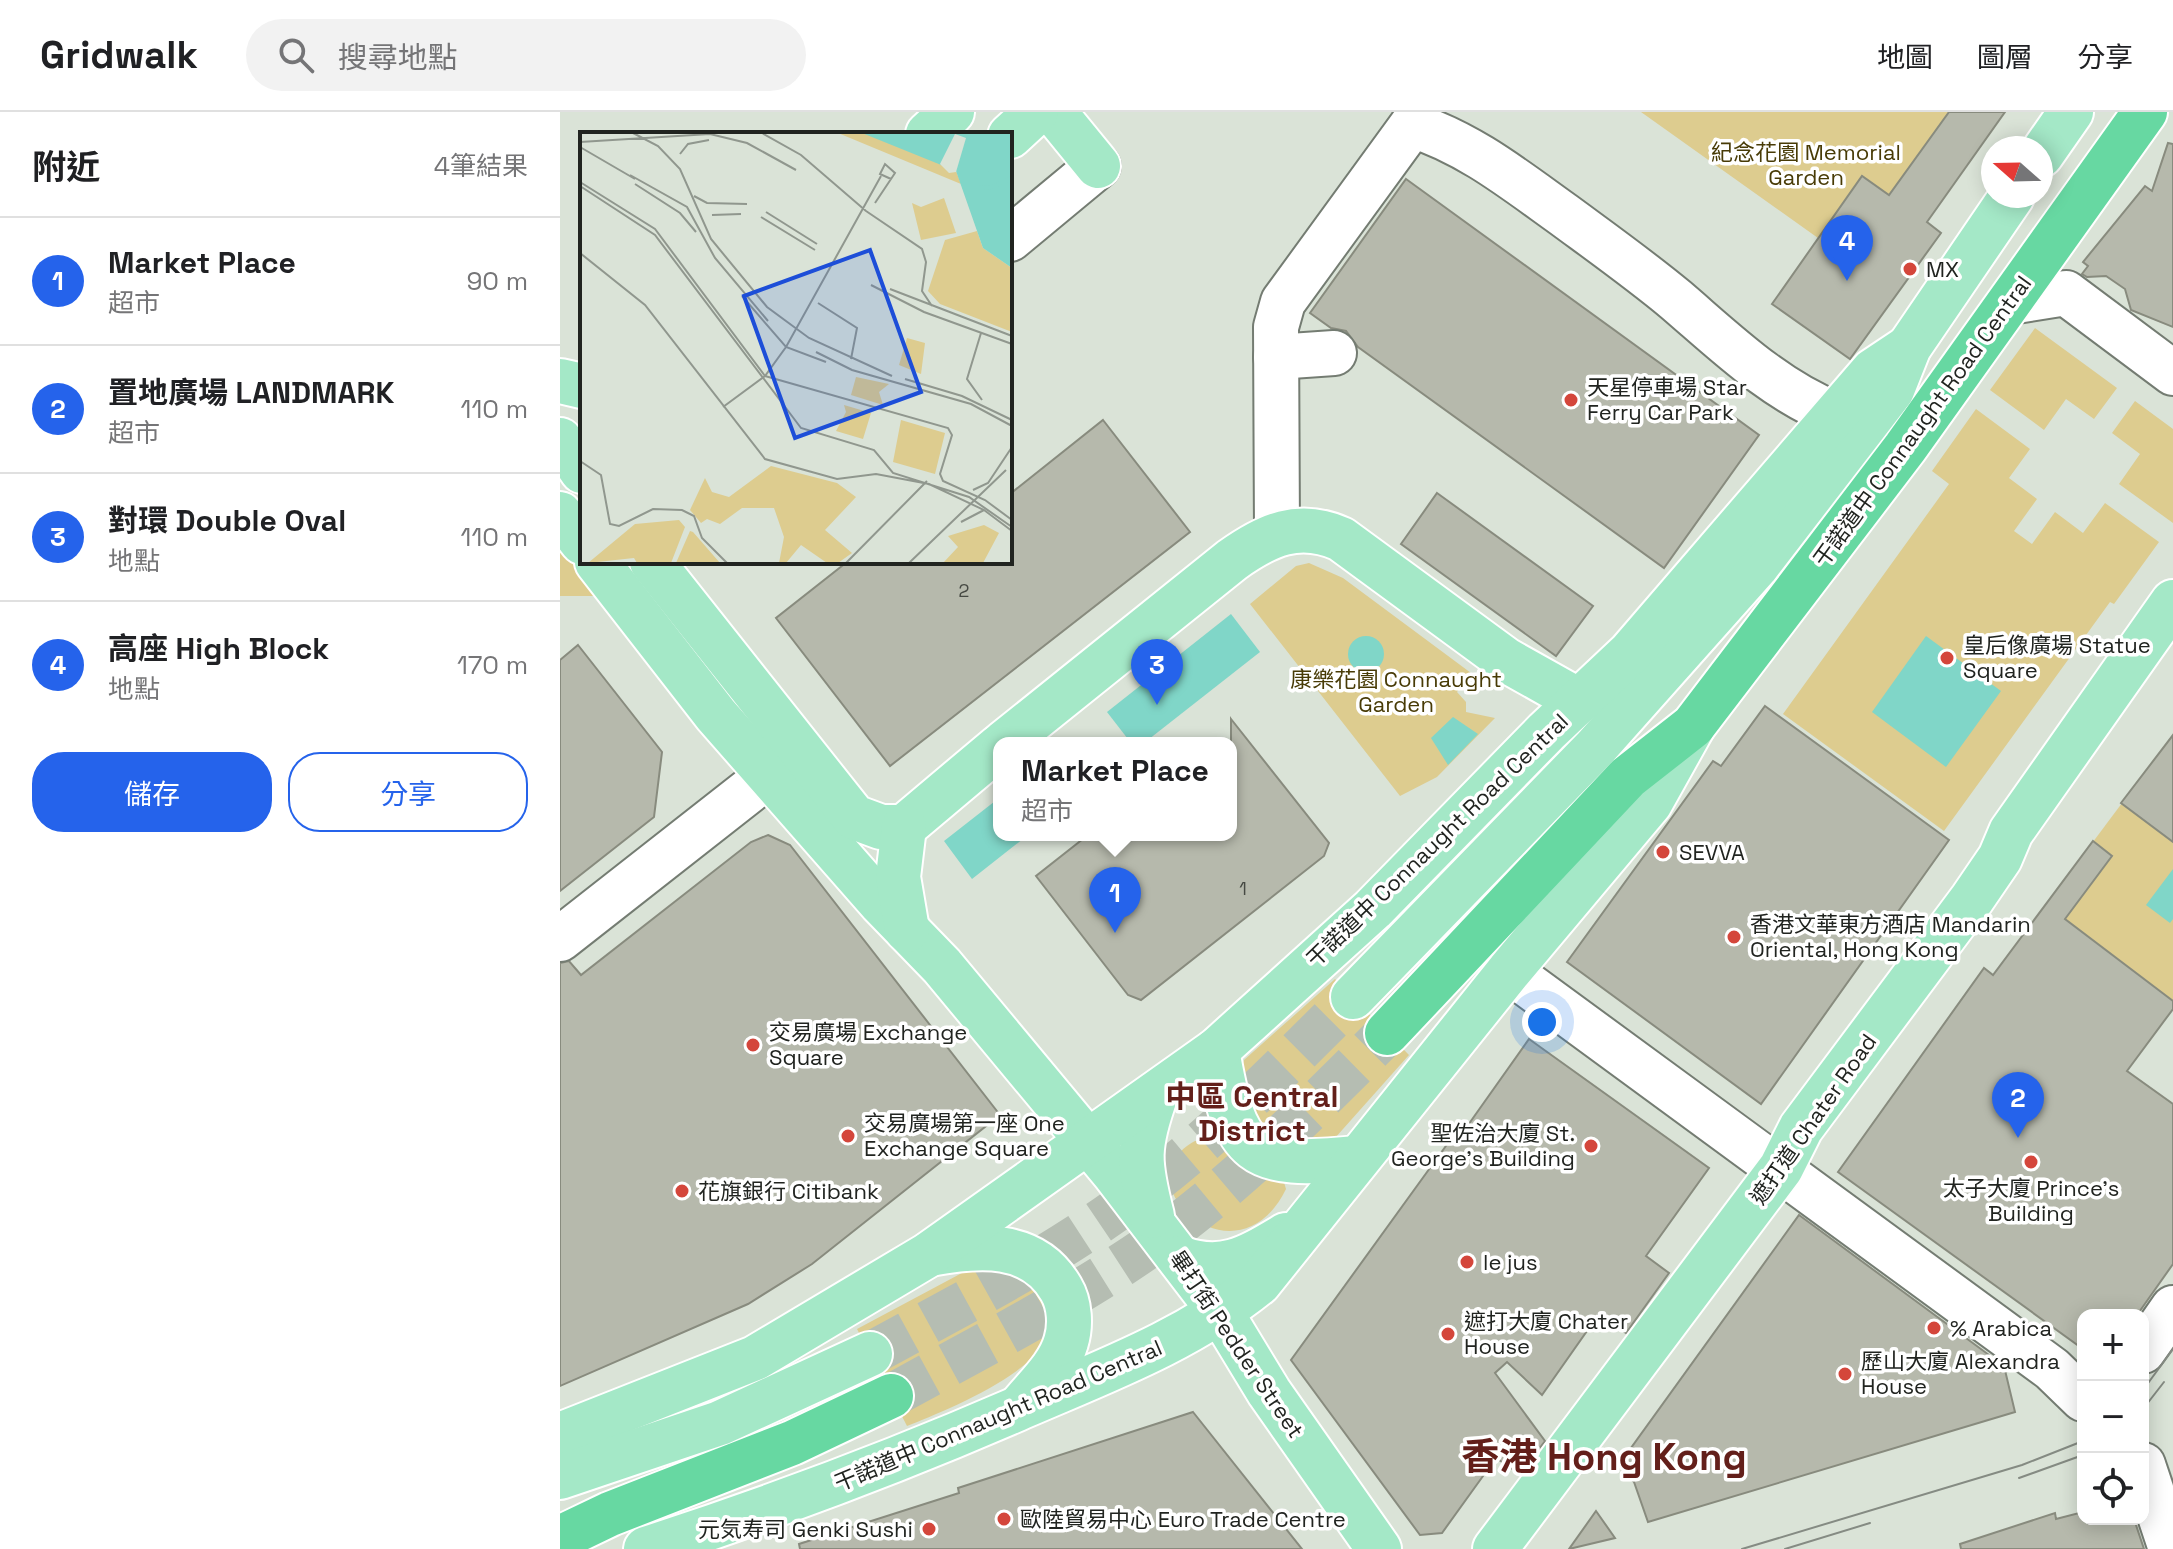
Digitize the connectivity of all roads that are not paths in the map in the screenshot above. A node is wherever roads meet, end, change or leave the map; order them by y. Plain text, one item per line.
1 (952, 112) edge
2 (1036, 112) edge
3 (1054, 112) edge
4 (2071, 112) edge
5 (2145, 112) edge
6 (930, 132) edge
7 (1012, 134) edge
8 (2053, 138) edge
9 (1098, 166) joint
10 (2004, 208) edge
11 (1012, 237) edge
12 (2010, 302) junction
13 (1909, 347) junction
14 (1334, 353) dead end
15 (1276, 357) junction
16 (2173, 373) edge
17 (560, 381) edge
18 (580, 386) edge
19 (1835, 414) junction
20 (580, 422) edge
21 (560, 438) edge
22 (580, 468) edge
23 (580, 488) edge
24 (560, 503) edge
25 (560, 514) edge
26 (1277, 533) junction
27 (580, 539) edge
28 (599, 564) edge
29 (653, 564) edge
30 (2173, 602) edge
31 (1579, 701) junction
32 (1693, 726) junction
33 (1011, 737) edge
34 (993, 752) edge
35 (783, 762) junction
36 (904, 827) junction
37 (907, 930) junction
38 (560, 939) edge
39 (1509, 971) junction
40 (1353, 997) tunnel mouth
41 (1387, 1033) tunnel mouth
42 (1217, 1050) junction
43 (1156, 1094) junction
44 (1089, 1142) junction
45 (1357, 1158) junction
46 (1768, 1159) junction
47 (1302, 1225) junction
48 (1167, 1242) junction
49 (928, 1255) junction
50 (2173, 1308) edge
51 (1221, 1313) junction
52 (2149, 1342) edge
53 (870, 1354) tunnel mouth
54 (2077, 1393) edge
55 (891, 1396) tunnel mouth
56 (1020, 1407) junction
57 (560, 1435) edge
58 (560, 1477) edge
59 (2149, 1483) edge
60 (560, 1538) edge
61 (646, 1549) edge
62 (1379, 1549) edge
63 (1495, 1549) edge
64 (2171, 1549) edge

1 - 6 main road
2 - 7 main road
3 - 9 main road
4 - 8 main road
5 - 12 highway, 干諾道中 Connaught Road Central
9 - 11 street
10 - 13 main road, 干諾道中 Connaught Road Central
12 - 16 street
12 - 32 highway, 干諾道中 Connaught Road Central
13 - 19 main road, 干諾道中 Connaught Road Central
13 - 40 main road, 干諾道中 Connaught Road Central
14 - 15 street
15 - 19 street
15 - 26 street
17 - 18 main road
19 - 31 main road, 干諾道中 Connaught Road Central
20 - 21 main road
21 - 22 main road
23 - 24 main road
25 - 27 main road
26 - 31 main road
26 - 33 main road
28 - 35 main road
29 - 35 main road
30 - 46 main road, 遮打道 Chater Road
31 - 42 main road, 干諾道中 Connaught Road Central
32 - 39 main road, 干諾道中 Connaught Road Central
32 - 41 highway, 干諾道中 Connaught Road Central
34 - 36 main road
35 - 36 main road
35 - 37 main road, 畢打街 Pedder Street
35 - 38 street
36 - 37 main road
37 - 44 main road, 畢打街 Pedder Street
39 - 45 main road, 干諾道中 Connaught Road Central
39 - 46 street
42 - 43 main road, 干諾道中 Connaught Road Central
42 - 45 main road
43 - 44 main road, 干諾道中 Connaught Road Central
43 - 48 main road
44 - 48 main road, 畢打街 Pedder Street
44 - 49 main road, 干諾道中 Connaught Road Central
45 - 47 main road, 干諾道中 Connaught Road Central
46 - 54 street
46 - 63 main road, 遮打道 Chater Road
47 - 48 main road
47 - 51 main road, 干諾道中 Connaught Road Central
48 - 51 main road, 畢打街 Pedder Street
49 - 56 main road
49 - 57 main road, 干諾道中 Connaught Road Central
50 - 52 street
51 - 56 main road, 干諾道中 Connaught Road Central
51 - 62 main road, 畢打街 Pedder Street
53 - 58 main road
55 - 60 highway
56 - 61 main road, 干諾道中 Connaught Road Central
59 - 64 street

